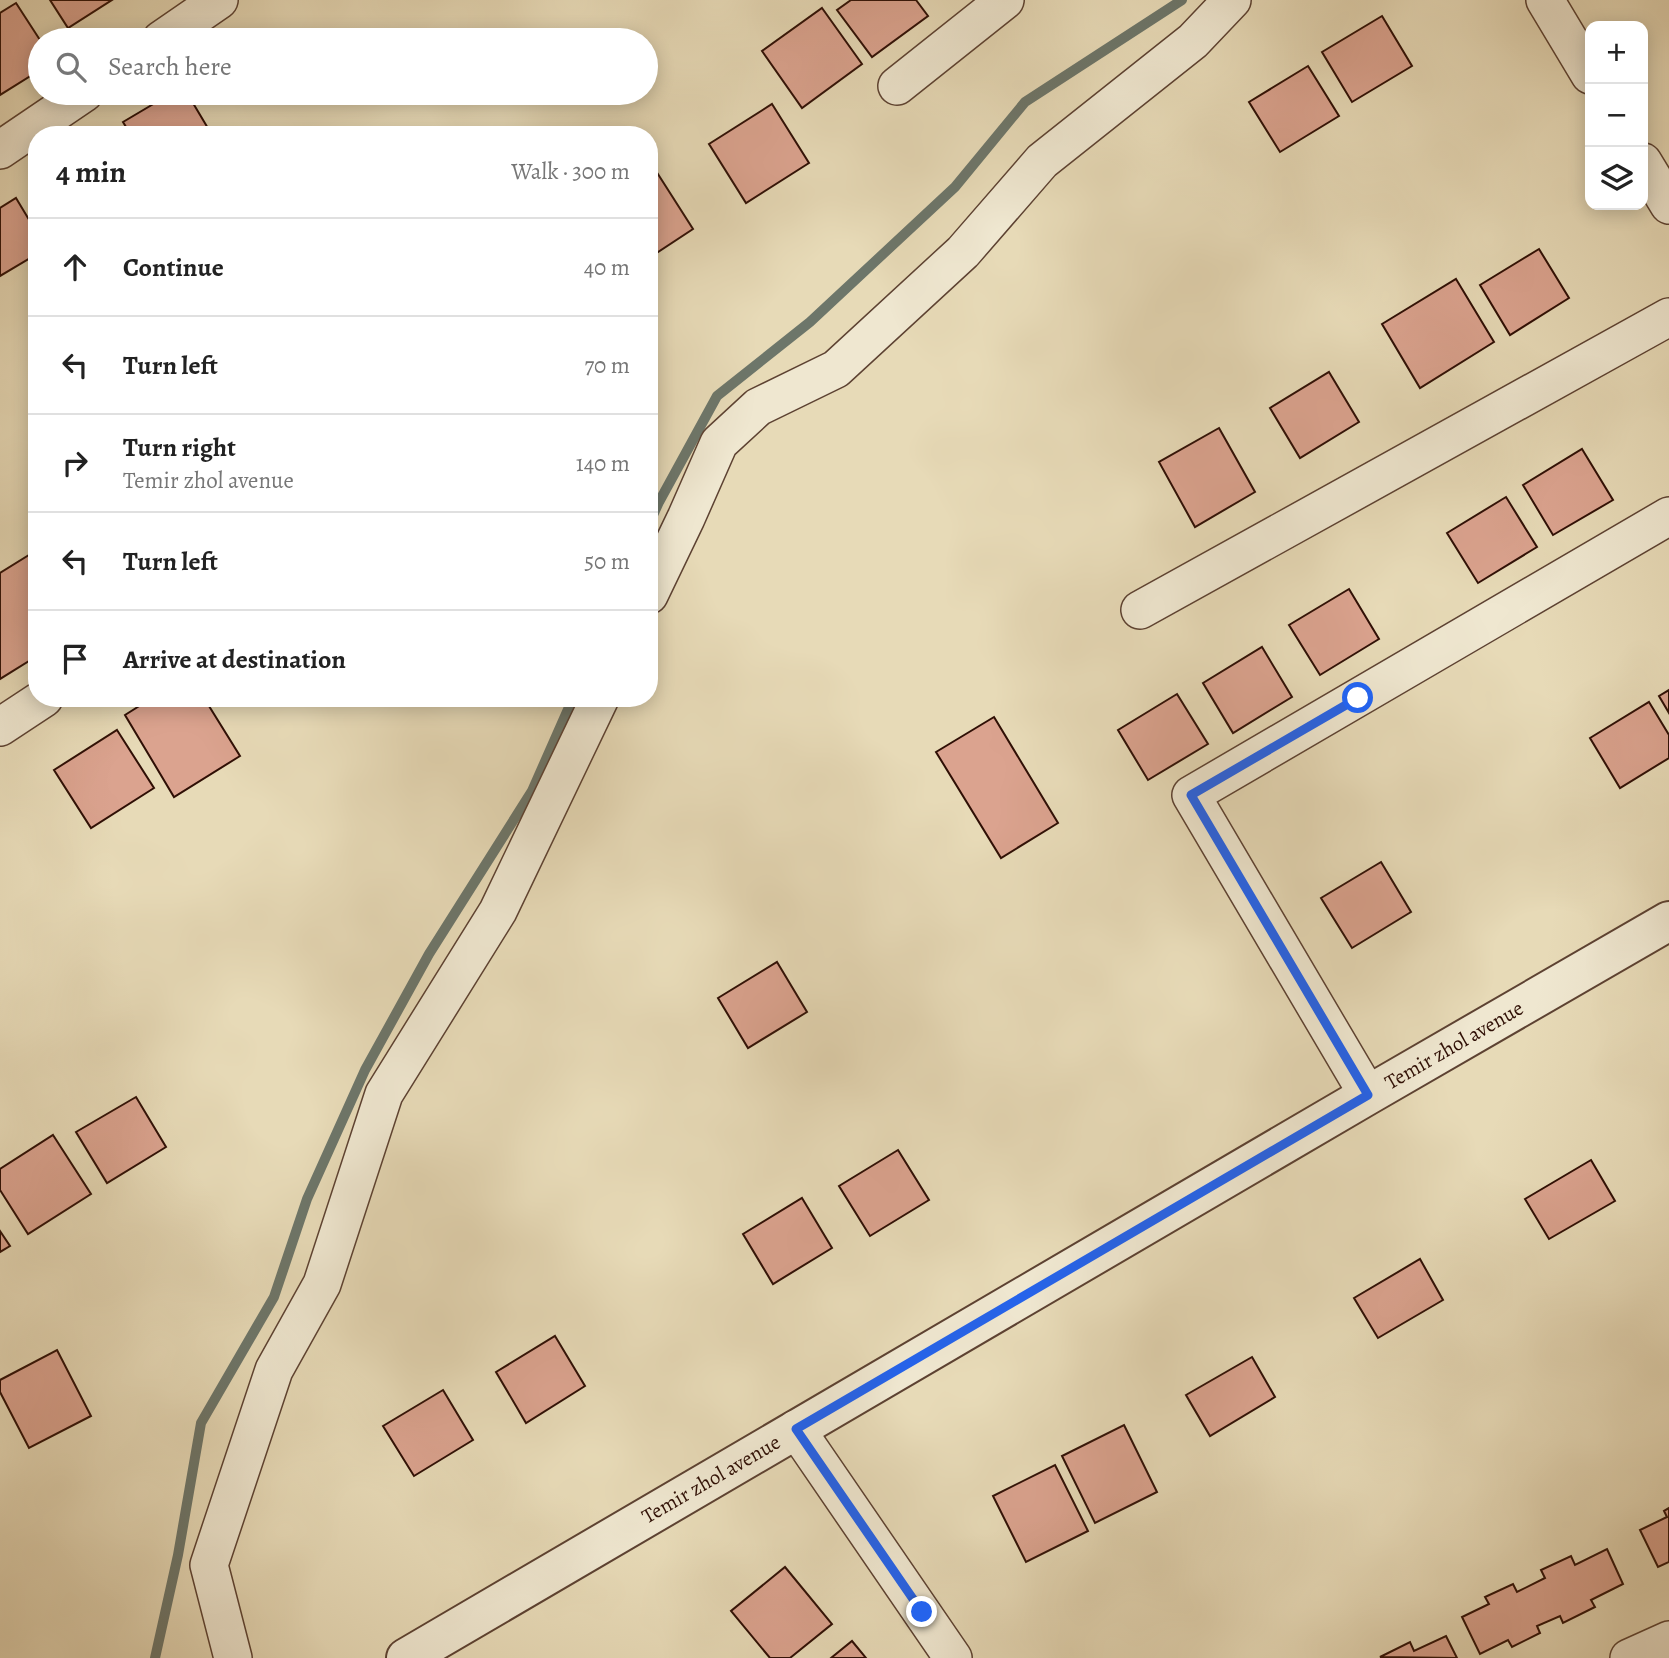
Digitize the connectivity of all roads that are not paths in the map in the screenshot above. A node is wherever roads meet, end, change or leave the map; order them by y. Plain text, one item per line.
1 (219, 0) edge
2 (1004, 0) edge
3 (1232, 0) edge
4 (1545, 0) edge
5 (178, 28) edge
6 (1585, 67) edge
7 (897, 86) dead end
8 (66, 105) edge
9 (35, 126) edge
10 (28, 131) edge
11 (0, 150) edge
12 (1648, 170) edge
13 (1669, 205) edge
14 (1669, 317) edge
15 (1669, 516) edge
16 (658, 576) edge
17 (1140, 610) dead end
18 (30, 707) edge
19 (596, 707) edge
20 (0, 727) edge
21 (1669, 921) edge
22 (1368, 1095) junction
23 (796, 1429) junction
24 (1669, 1640) edge
25 (233, 1658) edge
26 (406, 1658) edge
27 (953, 1658) edge
28 (1629, 1658) edge

1 - 5 street
2 - 7 street
3 - 16 street
4 - 6 street
8 - 9 street
10 - 11 street
12 - 13 street
14 - 17 street
15 - 22 street
18 - 20 street
19 - 25 street
21 - 22 street, Temir zhol avenue
22 - 23 street, Temir zhol avenue
23 - 26 street, Temir zhol avenue
23 - 27 street
24 - 28 street

